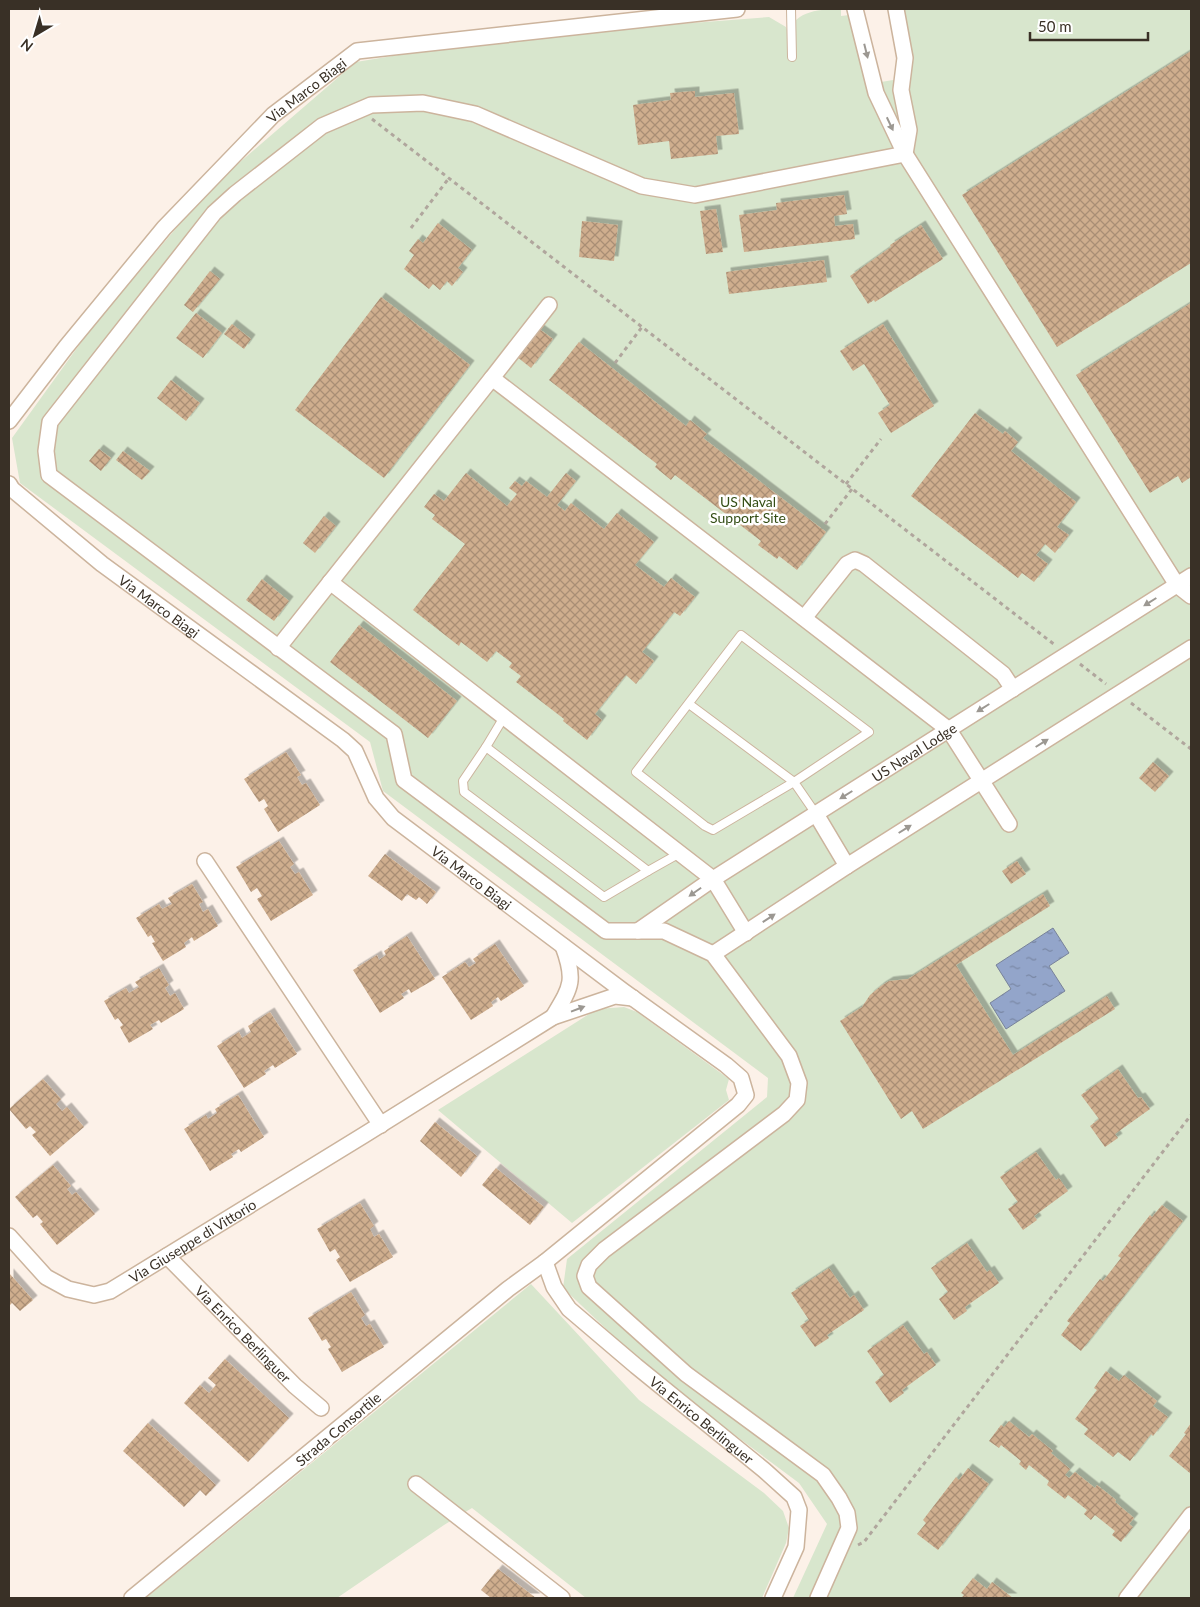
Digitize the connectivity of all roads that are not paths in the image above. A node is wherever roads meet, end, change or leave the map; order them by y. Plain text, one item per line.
1 (737, 9) edge
2 (791, 9) edge
3 (855, 9) edge
4 (896, 9) edge
5 (792, 57) dead end
6 (905, 154) junction
7 (549, 305) dead end
8 (492, 378) junction
9 (9, 421) edge
10 (9, 484) edge
11 (1191, 576) edge
12 (330, 582) junction
13 (1176, 585) junction
14 (1191, 596) edge
15 (804, 618) junction
16 (278, 648) junction
17 (1191, 648) edge
18 (1012, 689) junction
19 (689, 704) junction
20 (504, 717) junction
21 (949, 730) junction
22 (486, 747) junction
23 (982, 781) junction
24 (794, 782) junction
25 (816, 814) junction
26 (1009, 824) dead end
27 (680, 853) junction
28 (205, 861) dead end
29 (847, 866) junction
30 (648, 871) junction
31 (713, 879) junction
32 (638, 931) junction
33 (746, 933) junction
34 (563, 946) junction
35 (713, 954) junction
36 (600, 974) junction
37 (571, 983) junction
38 (633, 998) junction
39 (602, 999) junction
40 (553, 1017) junction
41 (380, 1125) junction
42 (9, 1236) edge
43 (167, 1256) junction
44 (545, 1262) junction
45 (321, 1408) dead end
46 (416, 1484) dead end
47 (1191, 1515) edge
48 (132, 1598) edge
49 (562, 1598) edge
50 (772, 1598) edge
51 (818, 1598) edge
52 (1127, 1598) edge

1 - 9 street, Via Marco Biagi
2 - 5 lane
3 -> 6 street
4 - 6 street
6 - 13 street
6 - 16 street
7 - 8 street
8 - 12 street
8 - 15 street
10 - 34 street, Via Marco Biagi
11 - 13 street, US Naval Lodge
12 - 16 street
12 - 20 street
13 - 14 street
13 -> 18 street, US Naval Lodge
15 - 18 street
15 - 21 street
16 - 32 street
23 -> 17 street
18 -> 21 street, US Naval Lodge
19 - 24 lane
19 - 24 lane
19 - 24 lane
20 - 22 lane
20 - 27 street
21 - 23 street
21 -> 25 street, US Naval Lodge
22 - 30 lane
22 - 30 lane
23 - 26 street
29 -> 23 street
24 - 25 lane
25 - 29 street
25 - 31 street, US Naval Lodge
27 - 30 lane
27 - 31 street
28 - 41 street
33 -> 29 street
31 -> 32 street, US Naval Lodge
31 - 33 street
32 - 35 street
33 - 35 street
34 - 36 street, Via Marco Biagi
34 - 37 street
35 - 51 street
36 - 37 street
36 - 38 street, Via Marco Biagi
36 - 39 street
37 - 40 street
38 - 39 street, Via Giuseppe di Vittorio
38 - 44 street, Via Marco Biagi
40 -> 39 street, Via Giuseppe di Vittorio
40 - 41 street, Via Giuseppe di Vittorio
41 - 43 street, Via Giuseppe di Vittorio
42 - 43 street, Via Giuseppe di Vittorio
43 - 45 street, Via Enrico Berlinguer
44 - 48 street, Strada Consortile
44 - 50 street, Via Enrico Berlinguer
46 - 49 street
47 - 52 street

